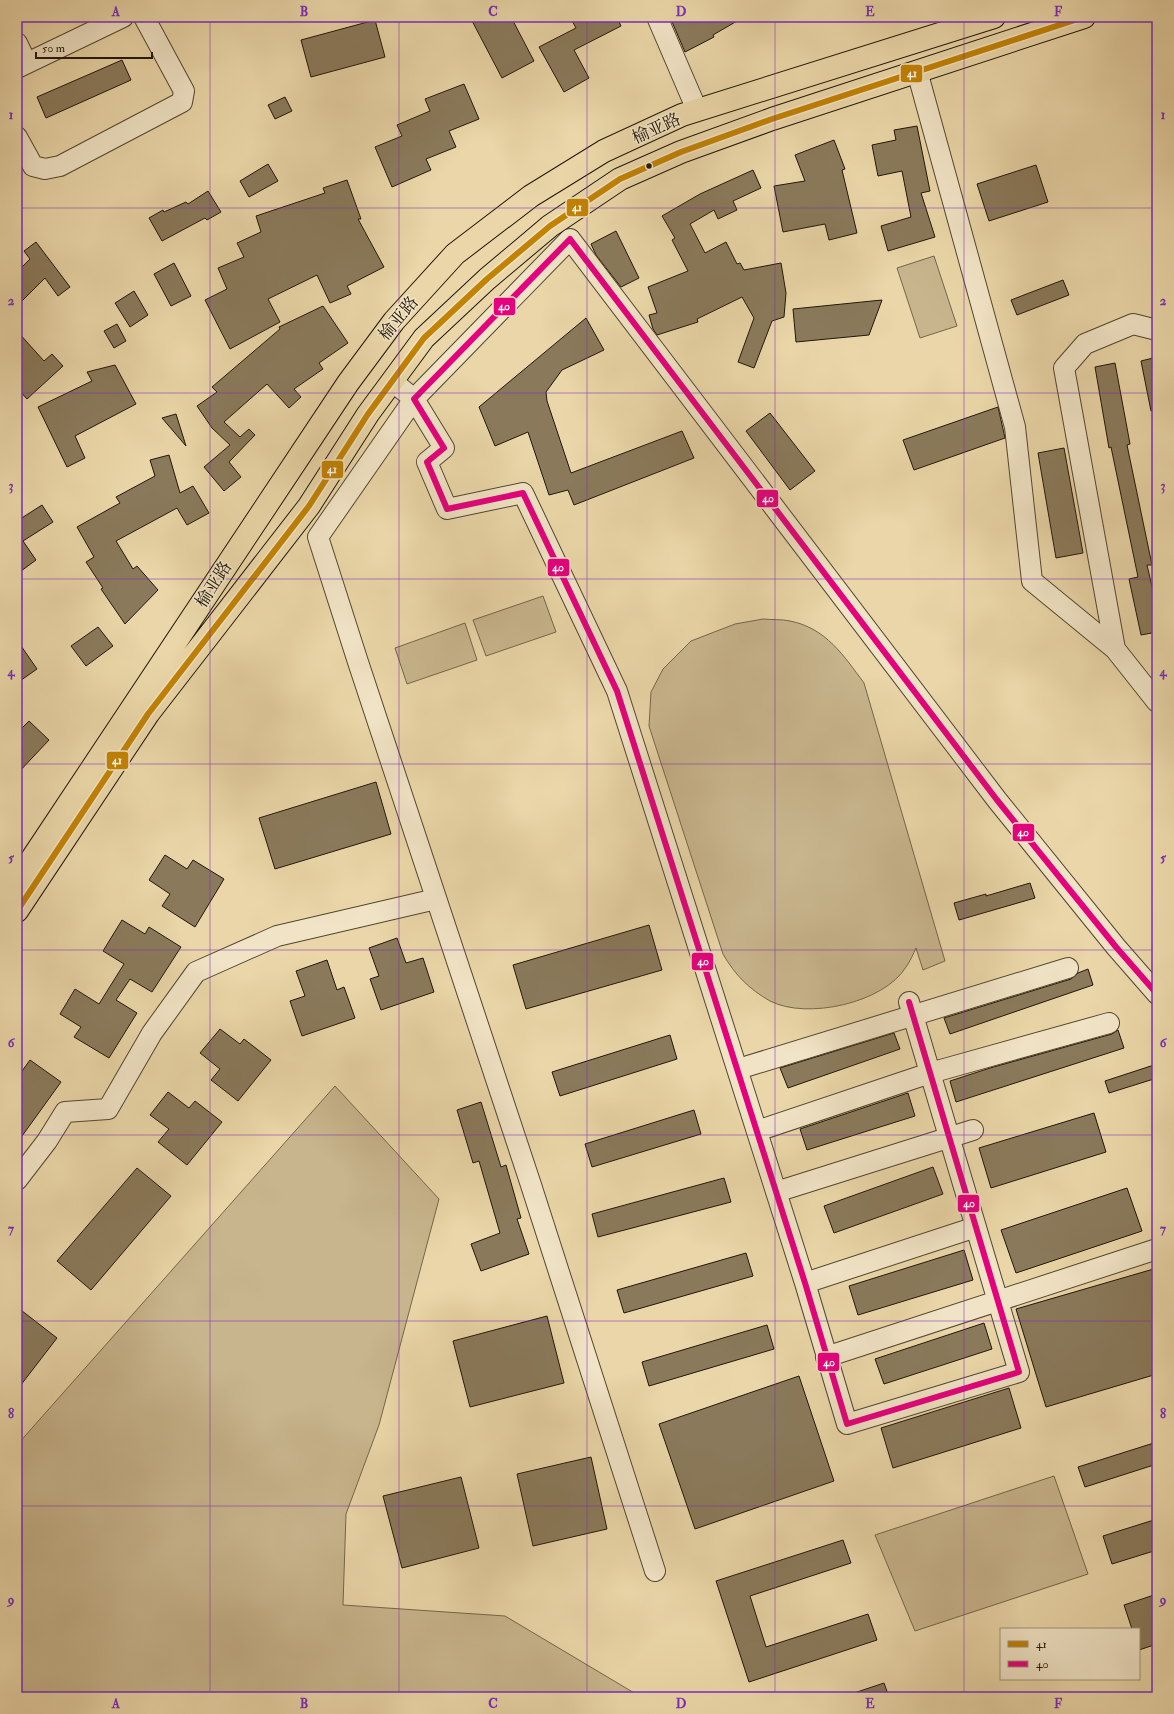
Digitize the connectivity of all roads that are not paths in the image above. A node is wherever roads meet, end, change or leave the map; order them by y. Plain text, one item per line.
1 (123, 17) edge
2 (144, 17) edge
3 (657, 17) edge
4 (994, 17) edge
5 (1084, 17) edge
6 (17, 43) edge
7 (22, 65) edge
8 (917, 71) junction
9 (697, 110) junction
10 (17, 138) edge
11 (1157, 330) edge
12 (392, 381) junction
13 (414, 399) junction
14 (309, 506) junction
15 (318, 538) junction
16 (1115, 649) junction
17 (1157, 702) edge
18 (17, 881) edge
19 (436, 899) junction
20 (17, 911) edge
21 (1068, 968) dead end
22 (1157, 994) edge
23 (911, 1008) junction
24 (1109, 1022) dead end
25 (748, 1066) dead end
26 (930, 1073) junction
27 (973, 1130) dead end
28 (757, 1131) junction
29 (950, 1138) junction
30 (17, 1180) edge
31 (776, 1192) junction
32 (976, 1227) junction
33 (1157, 1249) edge
34 (805, 1283) junction
35 (998, 1300) junction
36 (826, 1357) junction
37 (655, 1571) dead end

1 - 7 street
2 - 10 street
3 - 9 street
4 - 9 highway, 榆亚路
5 - 8 highway, 榆亚路
6 - 7 street
8 - 12 highway, 榆亚路
8 - 16 street
9 - 18 highway, 榆亚路
11 - 16 street
12 - 13 street
12 - 14 highway, 榆亚路
13 - 15 street
13 - 22 street
13 - 28 street
14 - 15 street
14 - 20 highway, 榆亚路
15 - 19 street
16 - 17 street
19 - 30 street
19 - 37 street
21 - 23 street
23 - 25 street
23 - 26 street
24 - 26 street
26 - 28 street
26 - 29 street
27 - 29 street
28 - 31 street
29 - 31 street
29 - 32 street
31 - 34 street
32 - 34 street
32 - 35 street
33 - 35 street
34 - 36 street
35 - 36 street
35 - 36 street

